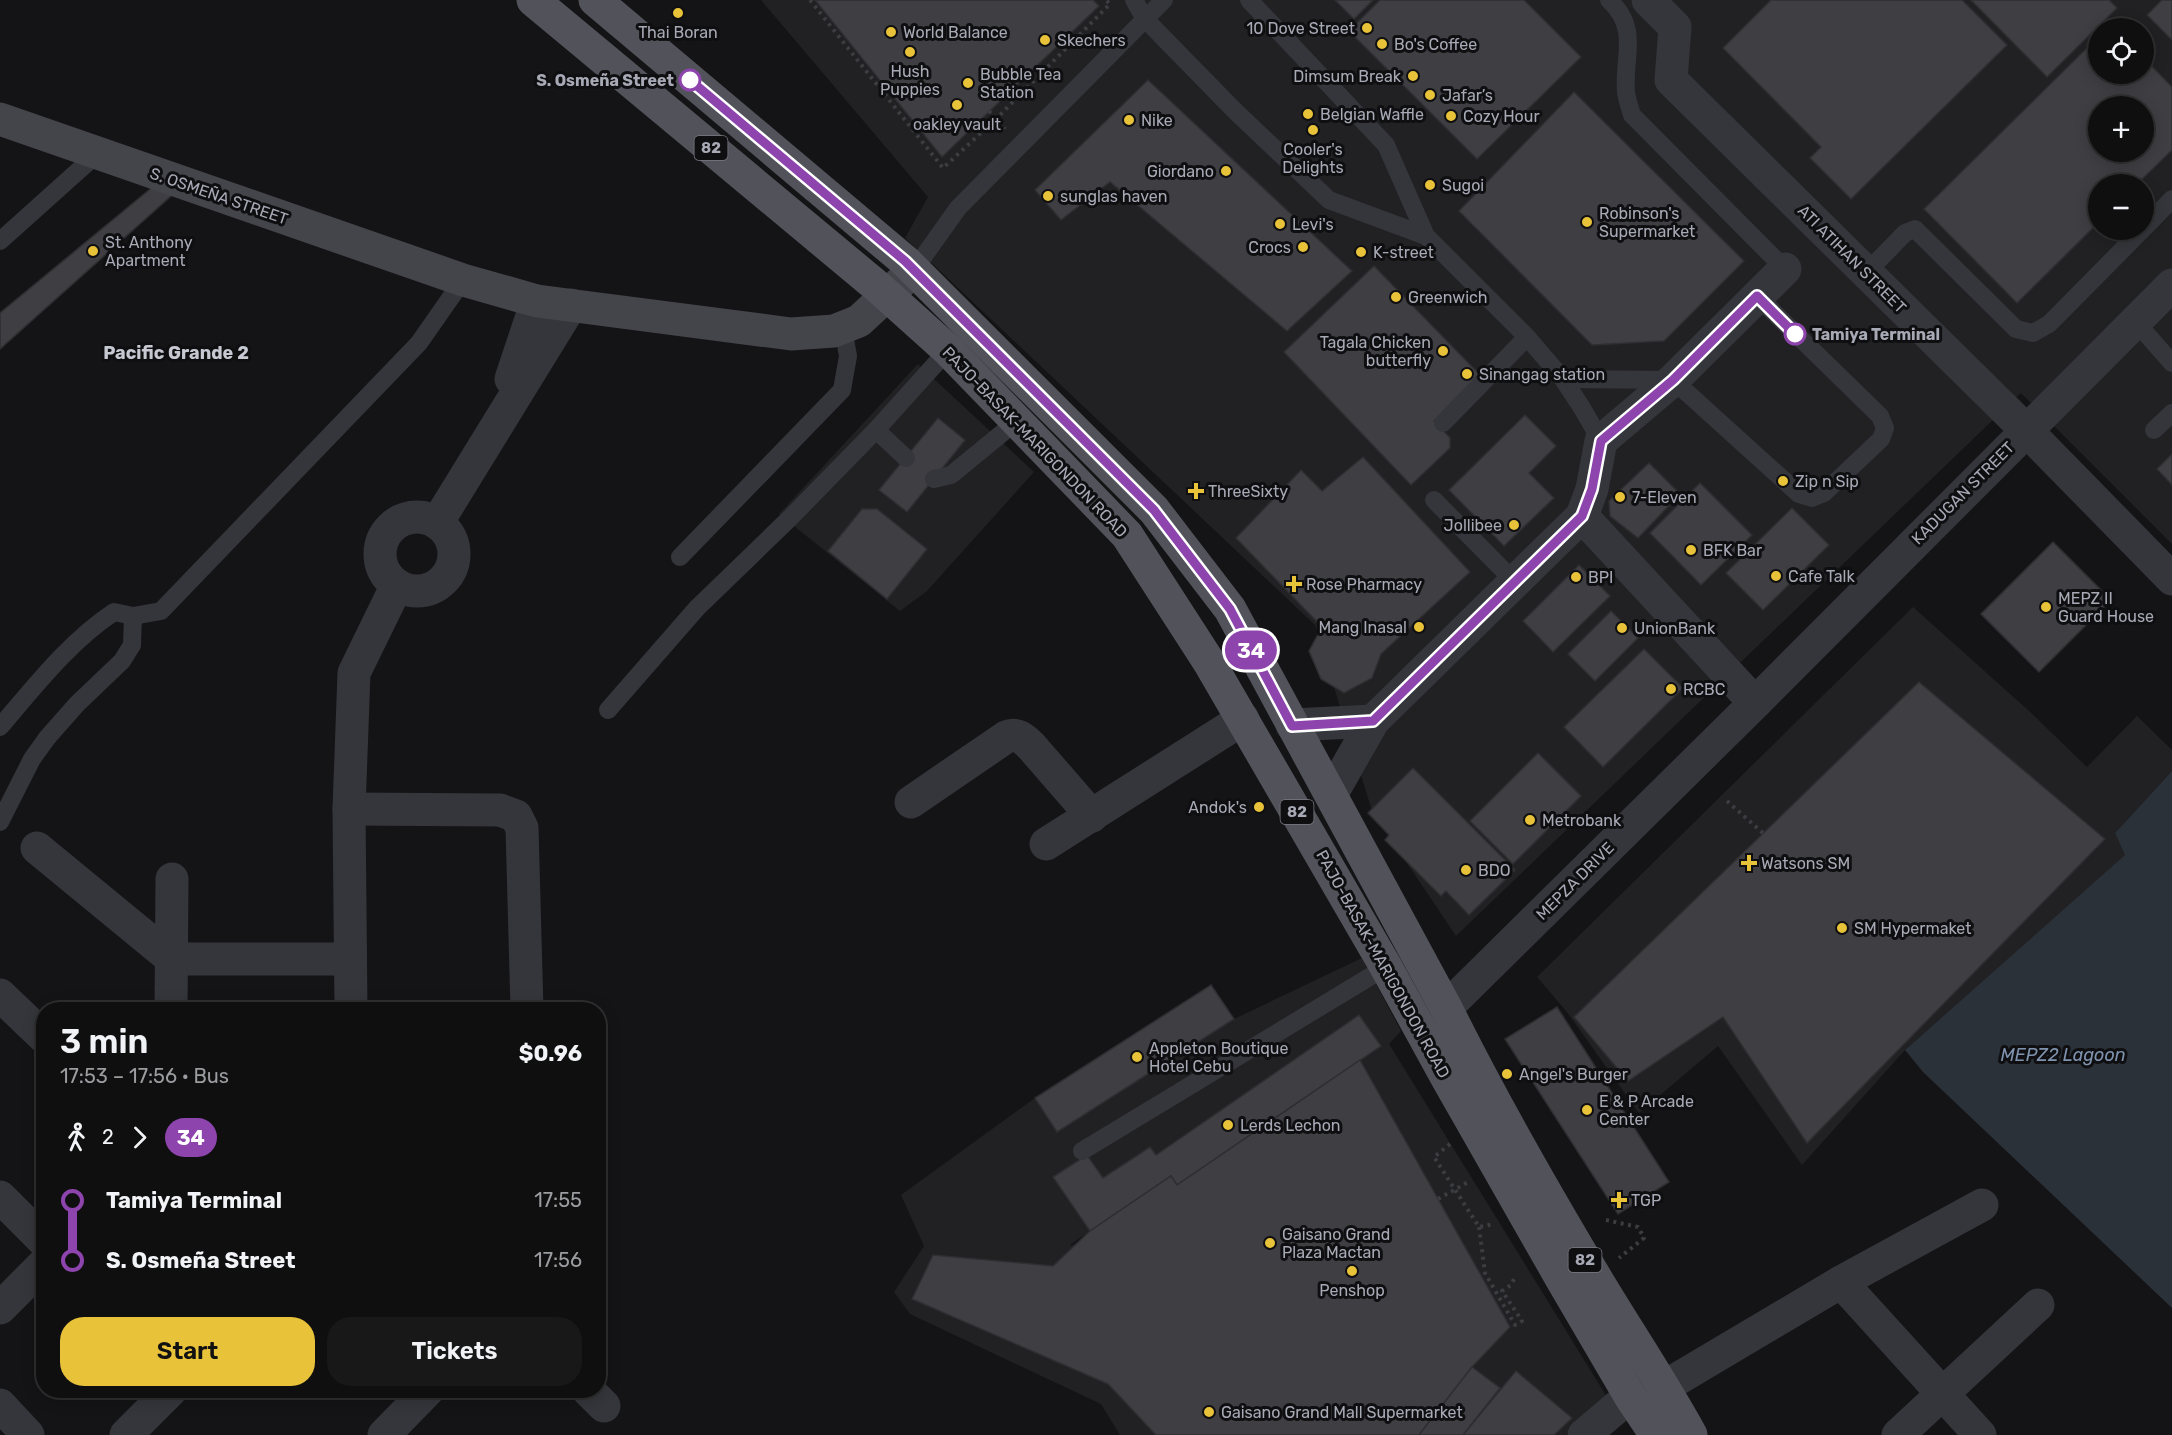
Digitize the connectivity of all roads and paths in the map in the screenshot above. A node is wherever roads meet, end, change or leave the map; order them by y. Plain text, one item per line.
1 (533, 0) edge
2 (595, 0) edge
3 (810, 0) edge
4 (1106, 0) edge
5 (1134, 0) edge
6 (1164, 0) edge
7 (1249, 0) edge
8 (1609, 0) edge
9 (1648, 0) edge
10 (1145, 19) junction
11 (0, 119) edge
12 (98, 153) junction
13 (2172, 199) edge
14 (2154, 218) edge
15 (1426, 236) junction
16 (2132, 240) edge
17 (0, 241) edge
18 (1785, 269) joint
19 (914, 270) junction
20 (1866, 273) junction
21 (463, 280) junction
22 (2172, 285) edge
23 (1757, 296) junction
24 (887, 297) junction
25 (537, 301) junction
26 (571, 305) junction
27 (2135, 321) junction
28 (971, 327) junction
29 (843, 328) junction
30 (1527, 337) junction
31 (948, 350) junction
32 (2172, 363) edge
33 (1563, 379) junction
34 (1673, 380) junction
35 (2172, 413) edge
36 (1017, 421) junction
37 (1443, 423) dead end
38 (876, 430) junction
39 (2154, 430) dead end
40 (2027, 431) junction
41 (493, 435) junction
42 (1601, 441) junction
43 (906, 458) dead end
44 (934, 479) dead end
45 (1434, 500) dead end
46 (1582, 516) junction
47 (437, 523) junction
48 (680, 557) dead end
49 (2172, 579) edge
50 (1514, 581) junction
51 (397, 585) junction
52 (133, 616) junction
53 (1755, 703) junction
54 (608, 710) dead end
55 (1243, 719) junction
56 (1373, 721) junction
57 (1292, 726) junction
58 (0, 727) edge
59 (1331, 795) junction
60 (1727, 801) dead end
61 (911, 802) dead end
62 (349, 809) junction
63 (1092, 816) junction
64 (0, 822) edge
65 (1763, 833) dead end
66 (1046, 844) dead end
67 (37, 848) dead end
68 (172, 879) dead end
69 (172, 959) junction
70 (350, 959) junction
71 (1386, 967) junction
72 (0, 995) edge
73 (171, 1002) edge
74 (351, 1002) edge
75 (527, 1002) edge
76 (1446, 1008) junction
77 (36, 1029) edge
78 (1474, 1125) junction
79 (1082, 1151) dead end
80 (0, 1197) edge
81 (1982, 1205) dead end
82 (1526, 1219) junction
83 (1606, 1220) dead end
84 (1479, 1227) junction
85 (36, 1233) edge
86 (1617, 1259) dead end
87 (36, 1272) edge
88 (1515, 1277) dead end
89 (1841, 1282) junction
90 (2038, 1305) dead end
91 (0, 1308) edge
92 (1664, 1387) junction
93 (1943, 1394) junction
94 (1630, 1396) junction
95 (163, 1398) edge
96 (422, 1398) edge
97 (0, 1405) edge
98 (396, 1431) edge
99 (28, 1435) edge
100 (126, 1435) edge
101 (1584, 1435) edge
102 (1656, 1435) edge
103 (1691, 1435) edge
104 (1898, 1435) edge
105 (1980, 1435) edge

1 - 24 main road, PAJO-BASAK-MARIGONDON ROAD / 82
2 - 19 main road, PAJO-BASAK-MARIGONDON ROAD / 82
3 - 4 path
5 - 10 lane
6 - 10 lane
7 - 15 lane
8 - 18 lane
9 - 20 street, ATI ATIHAN STREET
10 - 15 lane
10 - 19 lane
11 - 12 street, S. OSMEÑA STREET
12 - 17 lane
12 - 21 street, S. OSMEÑA STREET
13 - 14 lane
15 - 30 lane
16 - 20 lane
18 - 23 street
19 - 24 street, S. OSMEÑA STREET
19 - 28 main road, PAJO-BASAK-MARIGONDON ROAD / 82
20 - 40 street, ATI ATIHAN STREET
21 - 25 street, S. OSMEÑA STREET
21 - 52 lane
22 - 27 street, KADUGAN STREET
23 - 34 street
23 - 34 lane
24 - 29 street, S. OSMEÑA STREET
24 - 31 main road, PAJO-BASAK-MARIGONDON ROAD / 82
25 - 26 street, S. OSMEÑA STREET
25 - 41 street
26 - 29 street, S. OSMEÑA STREET
26 - 41 street
27 - 32 lane
27 - 40 street, KADUGAN STREET
28 - 31 main road
28 - 57 main road, PAJO-BASAK-MARIGONDON ROAD / 82
29 - 48 lane
30 - 33 lane
30 - 37 lane
31 - 36 main road, PAJO-BASAK-MARIGONDON ROAD / 82
31 - 38 lane
33 - 34 lane
33 - 42 lane
34 - 42 street
35 - 39 lane
36 - 44 lane
36 - 55 main road, PAJO-BASAK-MARIGONDON ROAD / 82
38 - 43 lane
38 - 54 lane
40 - 49 street, ATI ATIHAN STREET
40 - 53 street, KADUGAN STREET
41 - 47 street
42 - 46 street
45 - 50 lane
46 - 50 street
46 - 53 street
47 - 51 street
47 - 51 street
50 - 56 street
51 - 62 street
52 - 58 lane
52 - 64 lane
53 - 76 street, MEPZA DRIVE
55 - 63 street
55 - 71 main road, PAJO-BASAK-MARIGONDON ROAD / 82
56 - 57 street
56 - 59 street
57 - 59 main road, PAJO-BASAK-MARIGONDON ROAD / 82
59 - 76 main road, PAJO-BASAK-MARIGONDON ROAD / 82
60 - 65 path
61 - 63 street
62 - 70 street
62 - 75 street
63 - 66 street
67 - 69 street
68 - 69 street
69 - 70 street
69 - 73 street
70 - 74 street
71 - 78 main road, PAJO-BASAK-MARIGONDON ROAD / 82
71 - 79 lane
72 - 77 street
76 - 92 main road, PAJO-BASAK-MARIGONDON ROAD / 82
78 - 82 main road, PAJO-BASAK-MARIGONDON ROAD / 82
78 - 84 path
80 - 85 street
81 - 89 street
82 - 84 path
82 - 94 main road, PAJO-BASAK-MARIGONDON ROAD / 82
83 - 86 path
84 - 88 path
87 - 91 street
89 - 92 street
89 - 93 street
90 - 93 street
92 - 103 main road, PAJO-BASAK-MARIGONDON ROAD / 82
93 - 104 street
93 - 105 street
94 - 101 street
94 - 102 main road, PAJO-BASAK-MARIGONDON ROAD / 82
95 - 100 street
96 - 98 street
97 - 99 street

